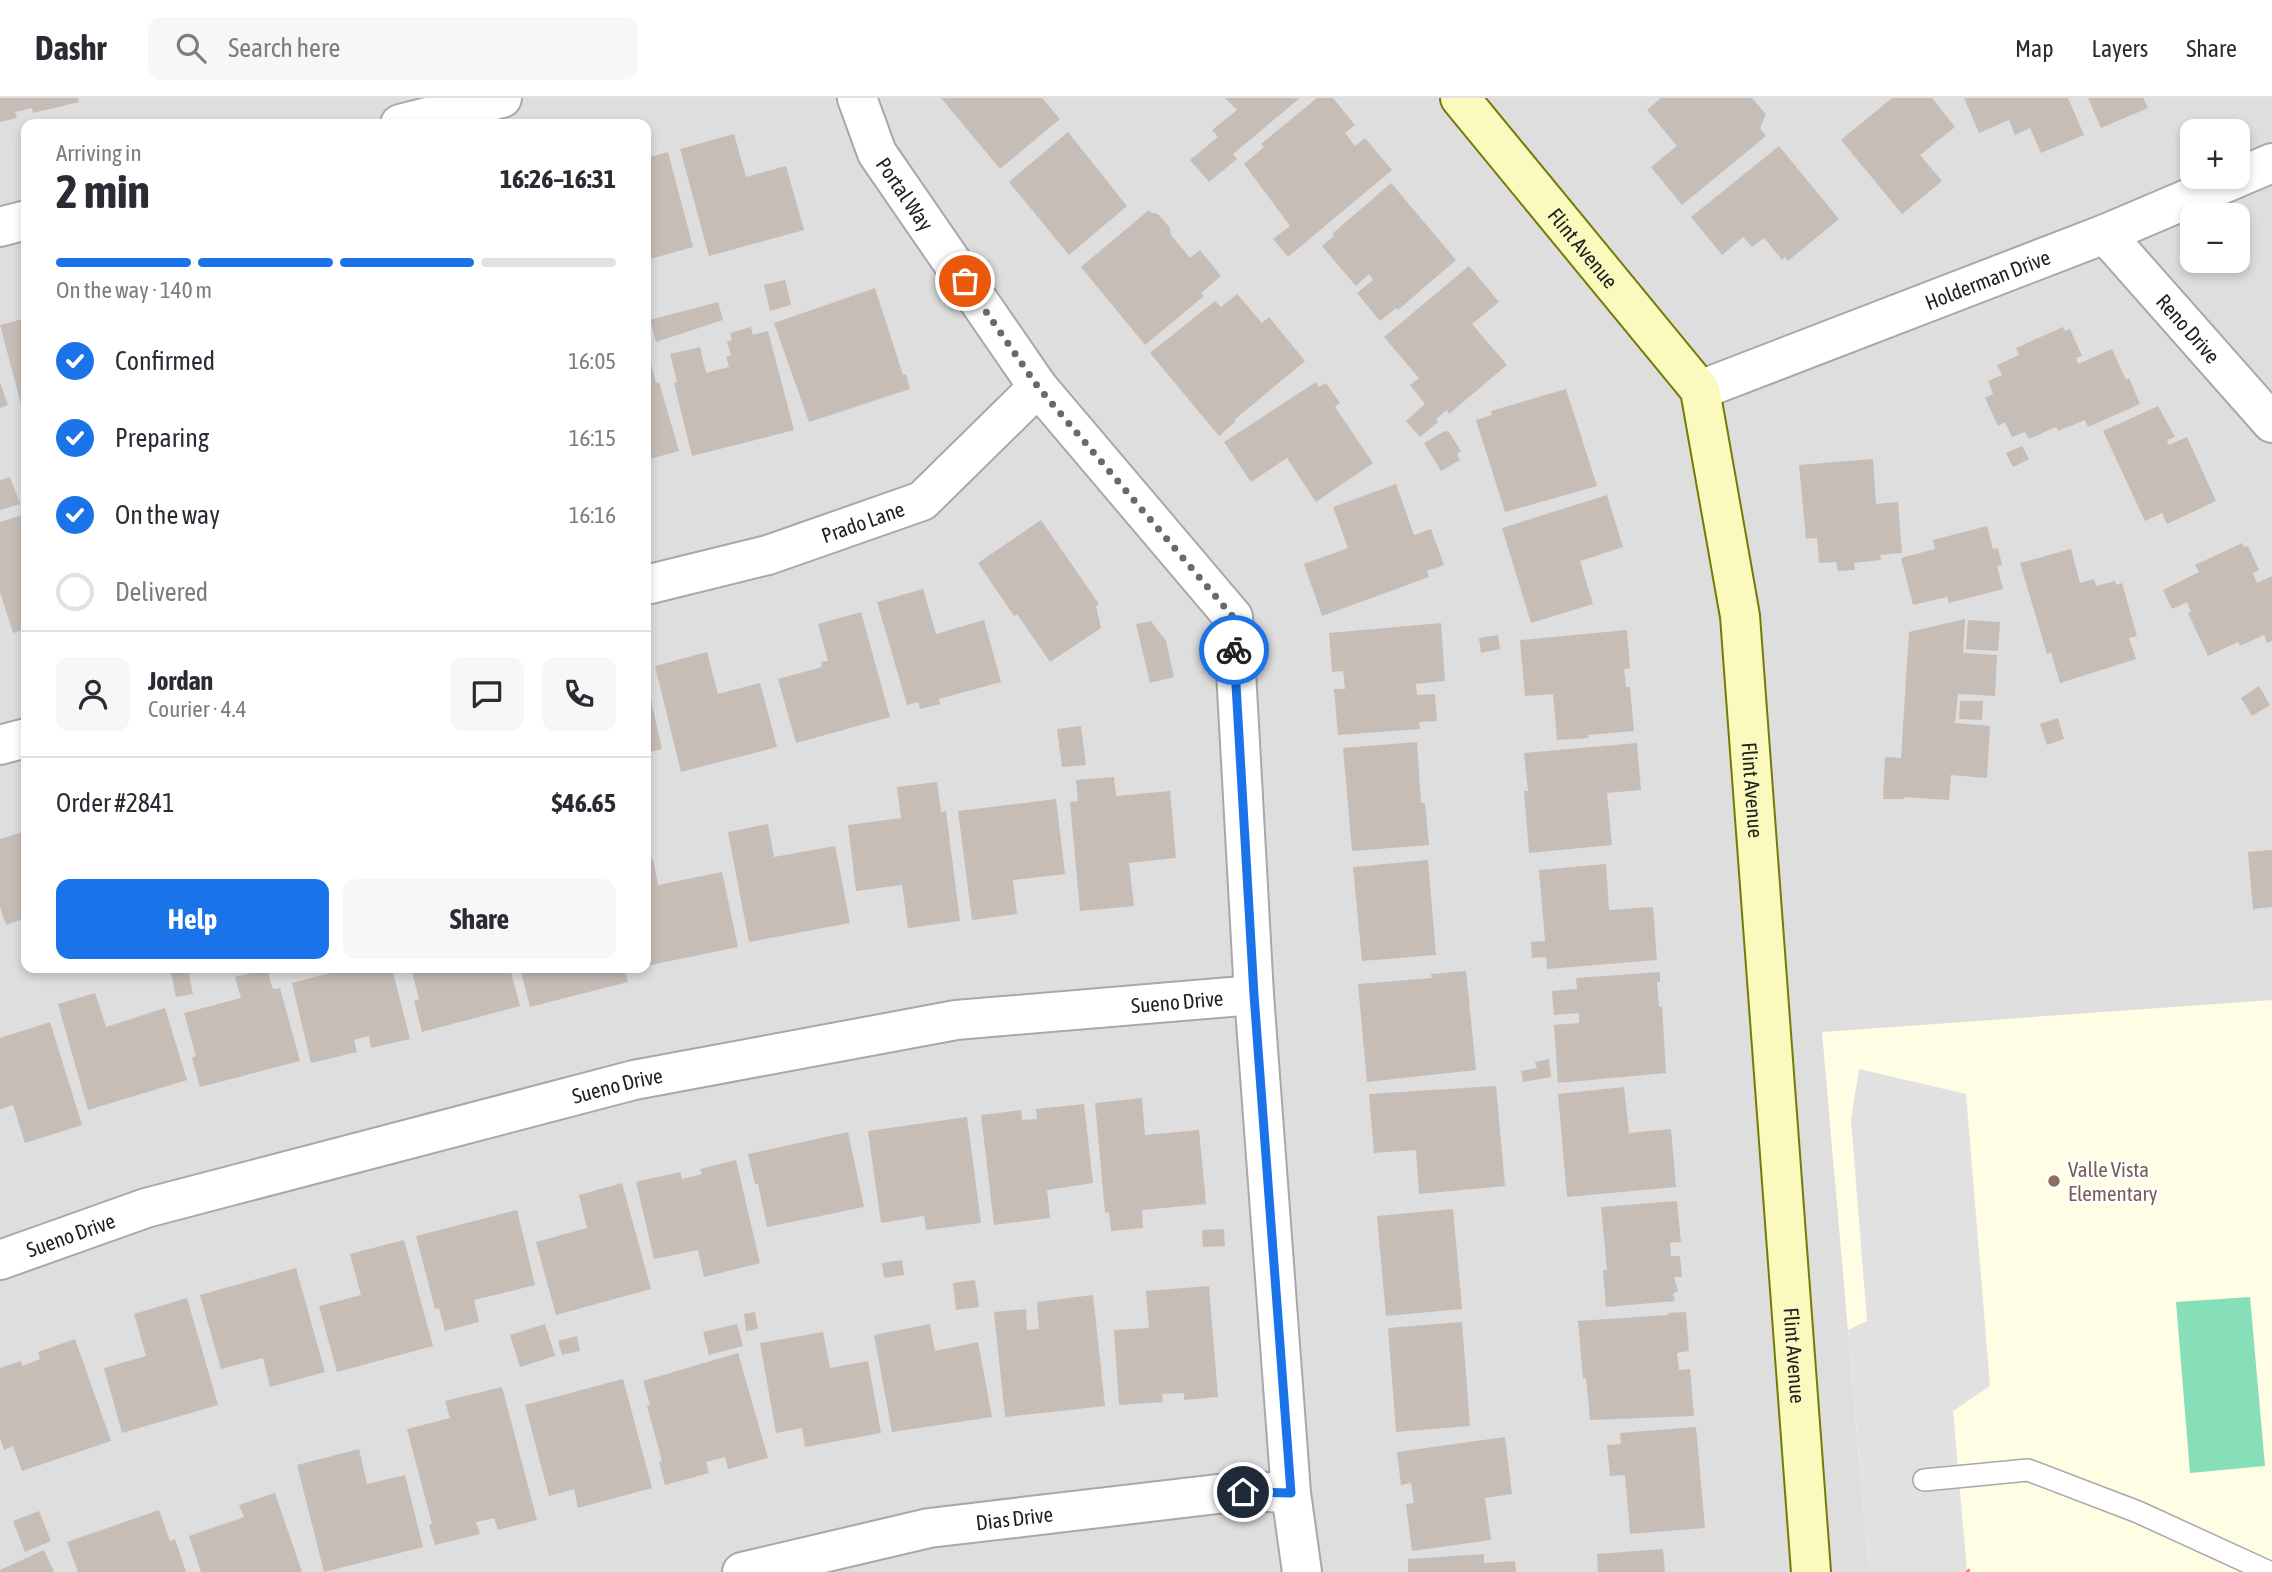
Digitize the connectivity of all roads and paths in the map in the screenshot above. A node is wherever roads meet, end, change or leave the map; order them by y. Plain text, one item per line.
1 (502, 98) edge
2 (857, 98) edge
3 (1460, 98) edge
4 (420, 119) edge
5 (2272, 163) edge
6 (21, 221) edge
7 (0, 227) edge
8 (2105, 234) junction
9 (1038, 387) junction
10 (1700, 390) junction
11 (2272, 423) edge
12 (651, 584) edge
13 (21, 739) edge
14 (0, 744) edge
15 (1254, 995) junction
16 (0, 1260) edge
17 (1924, 1480) dead end
18 (1291, 1493) junction
19 (743, 1572) edge
20 (1302, 1572) edge
21 (1811, 1572) edge
22 (2269, 1572) edge

1 - 4 street
2 - 9 street, Portal Way
3 - 10 street, Flint Avenue
5 - 8 street, Holderman Drive
6 - 7 street
8 - 10 street, Holderman Drive
8 - 11 street, Reno Drive
9 - 12 street, Prado Lane
9 - 15 street, Portal Way
10 - 21 street, Flint Avenue
13 - 14 street
15 - 16 street, Sueno Drive
15 - 18 street, Portal Way
17 - 22 lane
18 - 19 street, Dias Drive
18 - 20 street, Portal Way

